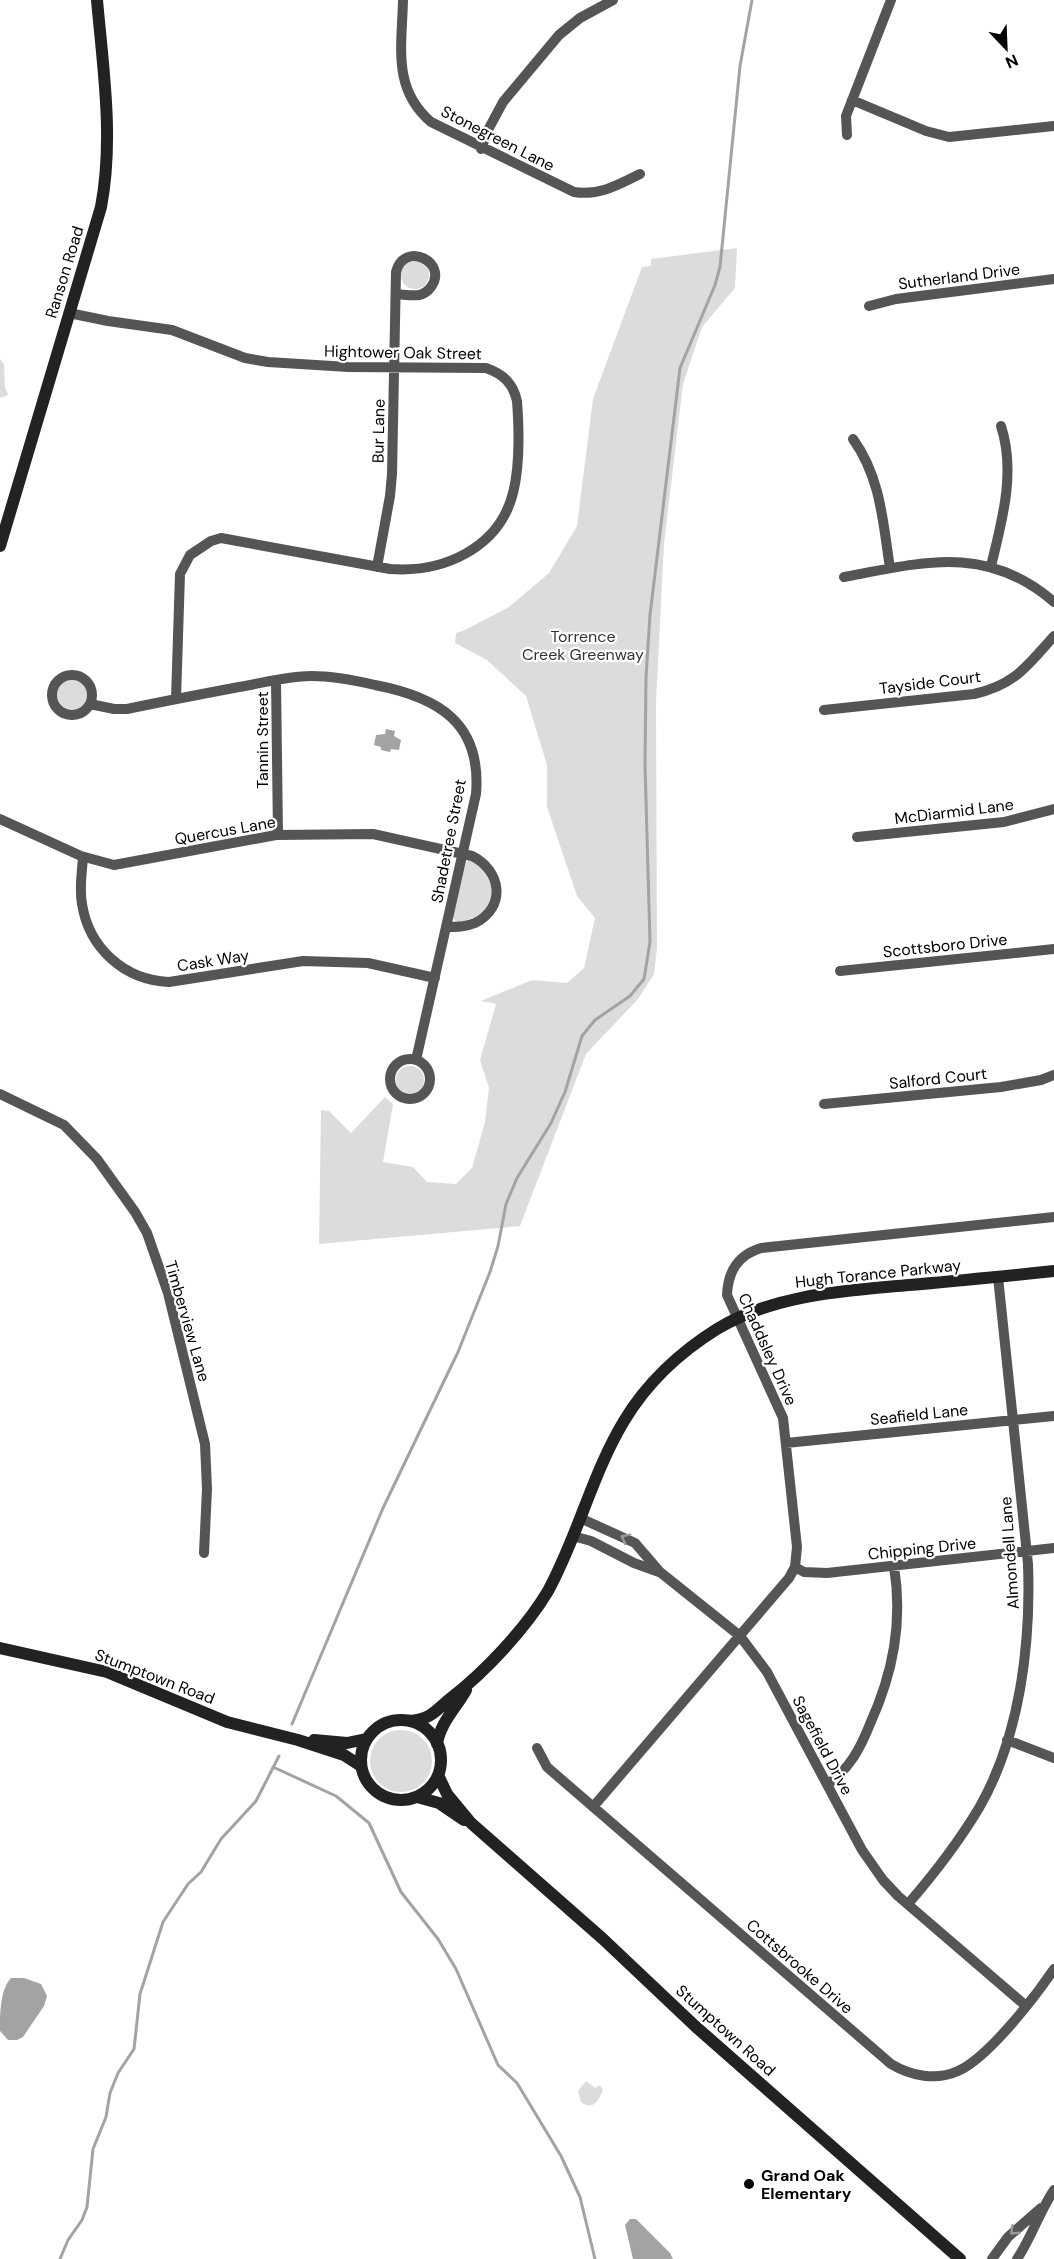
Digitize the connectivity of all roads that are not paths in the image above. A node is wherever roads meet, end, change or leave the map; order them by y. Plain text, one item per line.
1 (97, 0) edge
2 (403, 0) edge
3 (613, 0) edge
4 (891, 0) edge
5 (852, 100) junction
6 (1054, 126) edge
7 (847, 135) dead end
8 (481, 148) junction
9 (640, 174) dead end
10 (1054, 279) edge
11 (396, 294) dead end
12 (869, 306) dead end
13 (69, 313) junction
14 (394, 367) junction
15 (1001, 426) dead end
16 (854, 440) dead end
17 (0, 546) edge
18 (991, 566) junction
19 (377, 567) junction
20 (890, 568) junction
21 (844, 577) dead end
22 (1054, 602) edge
23 (1054, 636) edge
24 (276, 681) junction
25 (176, 699) junction
26 (90, 704) dead end
27 (824, 710) dead end
28 (1054, 809) edge
29 (0, 819) edge
30 (278, 835) junction
31 (857, 837) dead end
32 (463, 854) junction
33 (83, 857) junction
34 (446, 927) junction
35 (1054, 949) edge
36 (840, 971) dead end
37 (435, 978) junction
38 (416, 1060) dead end
39 (1054, 1075) edge
40 (0, 1094) edge
41 (824, 1104) dead end
42 (1054, 1217) edge
43 (1054, 1271) edge
44 (998, 1277) junction
45 (736, 1319) junction
46 (1054, 1416) edge
47 (1011, 1420) junction
48 (786, 1443) junction
49 (580, 1518) junction
50 (573, 1536) junction
51 (1054, 1548) edge
52 (1027, 1551) junction
53 (204, 1553) dead end
54 (894, 1566) junction
55 (795, 1568) junction
56 (660, 1572) junction
57 (740, 1636) junction
58 (0, 1648) edge
59 (469, 1686) junction
60 (409, 1721) junction
61 (366, 1739) junction
62 (298, 1740) junction
63 (1007, 1740) junction
64 (437, 1744) junction
65 (537, 1748) dead end
66 (1054, 1758) edge
67 (361, 1766) junction
68 (438, 1775) junction
69 (828, 1784) junction
70 (417, 1797) junction
71 (593, 1807) junction
72 (471, 1823) junction
73 (908, 1904) junction
74 (1054, 1970) edge
75 (1026, 2006) junction
76 (1054, 2190) edge
77 (1041, 2208) junction
78 (960, 2259) edge
79 (992, 2259) edge
80 (1017, 2259) edge

1 - 13 street, Ranson Road
2 - 8 street, Stonegreen Lane
3 - 8 street
4 - 5 street
5 - 6 street
5 - 7 street
8 - 9 street, Stonegreen Lane
10 - 12 street, Sutherland Drive
11 - 14 street, Bur Lane
13 - 14 street, Hightower Oak Street
13 - 17 street, Ranson Road
14 - 19 street, Bur Lane
14 - 19 street, Hightower Oak Street
15 - 18 street
16 - 20 street
18 - 20 street
18 - 22 street
19 - 25 street, Hightower Oak Street
20 - 21 street
23 - 27 street, Tayside Court
24 - 25 street, Shadetree Street
24 - 30 street, Tannin Street
24 - 32 street, Shadetree Street
25 - 26 street, Shadetree Street
28 - 31 street, McDiarmid Lane
29 - 33 street, Quercus Lane
30 - 32 street, Quercus Lane
30 - 33 street, Quercus Lane
32 - 34 street, Shadetree Street
32 - 34 street, Quercus Lane
33 - 37 street, Cask Way
34 - 37 street, Shadetree Street
35 - 36 street, Scottsboro Drive
37 - 38 street, Shadetree Street
39 - 41 street, Salford Court
40 - 53 street, Timberview Lane
42 - 45 street, Chaddsley Drive
43 - 44 street, Hugh Torance Parkway
44 - 45 street, Hugh Torance Parkway
44 - 47 street, Almondell Lane
45 - 48 street, Chaddsley Drive
45 - 49 street, Hugh Torance Parkway
46 - 47 street, Seafield Lane
47 - 48 street, Seafield Lane
47 - 52 street, Almondell Lane
48 - 55 street, Chaddsley Drive
49 - 50 street, Hugh Torance Parkway
56 -> 49 street, Sagefield Drive
50 - 56 street
50 - 59 street, Hugh Torance Parkway
51 - 52 street, Chipping Drive
52 - 54 street, Chipping Drive
52 - 63 street, Almondell Lane
54 - 55 street, Chipping Drive
54 - 69 street
55 - 57 street
56 - 57 street, Sagefield Drive
57 - 69 street, Sagefield Drive
57 - 71 street
58 - 62 street, Stumptown Road
59 - 60 street, Hugh Torance Parkway
59 - 64 street, Hugh Torance Parkway
60 - 61 street
60 - 64 street
61 - 62 street, Stumptown Road
61 - 67 street
62 - 67 street, Stumptown Road
63 - 66 street
63 - 73 street, Almondell Lane
64 - 68 street
65 - 71 street, Cottsbrooke Drive
67 - 70 street
68 - 70 street
68 - 72 street, Stumptown Road
69 - 73 street, Sagefield Drive
70 - 72 street, Stumptown Road
71 - 75 street, Cottsbrooke Drive
72 - 78 street, Stumptown Road
73 - 75 street, Sagefield Drive
74 - 75 street, Cottsbrooke Drive
76 - 77 street
77 -> 79 street
77 - 80 street

